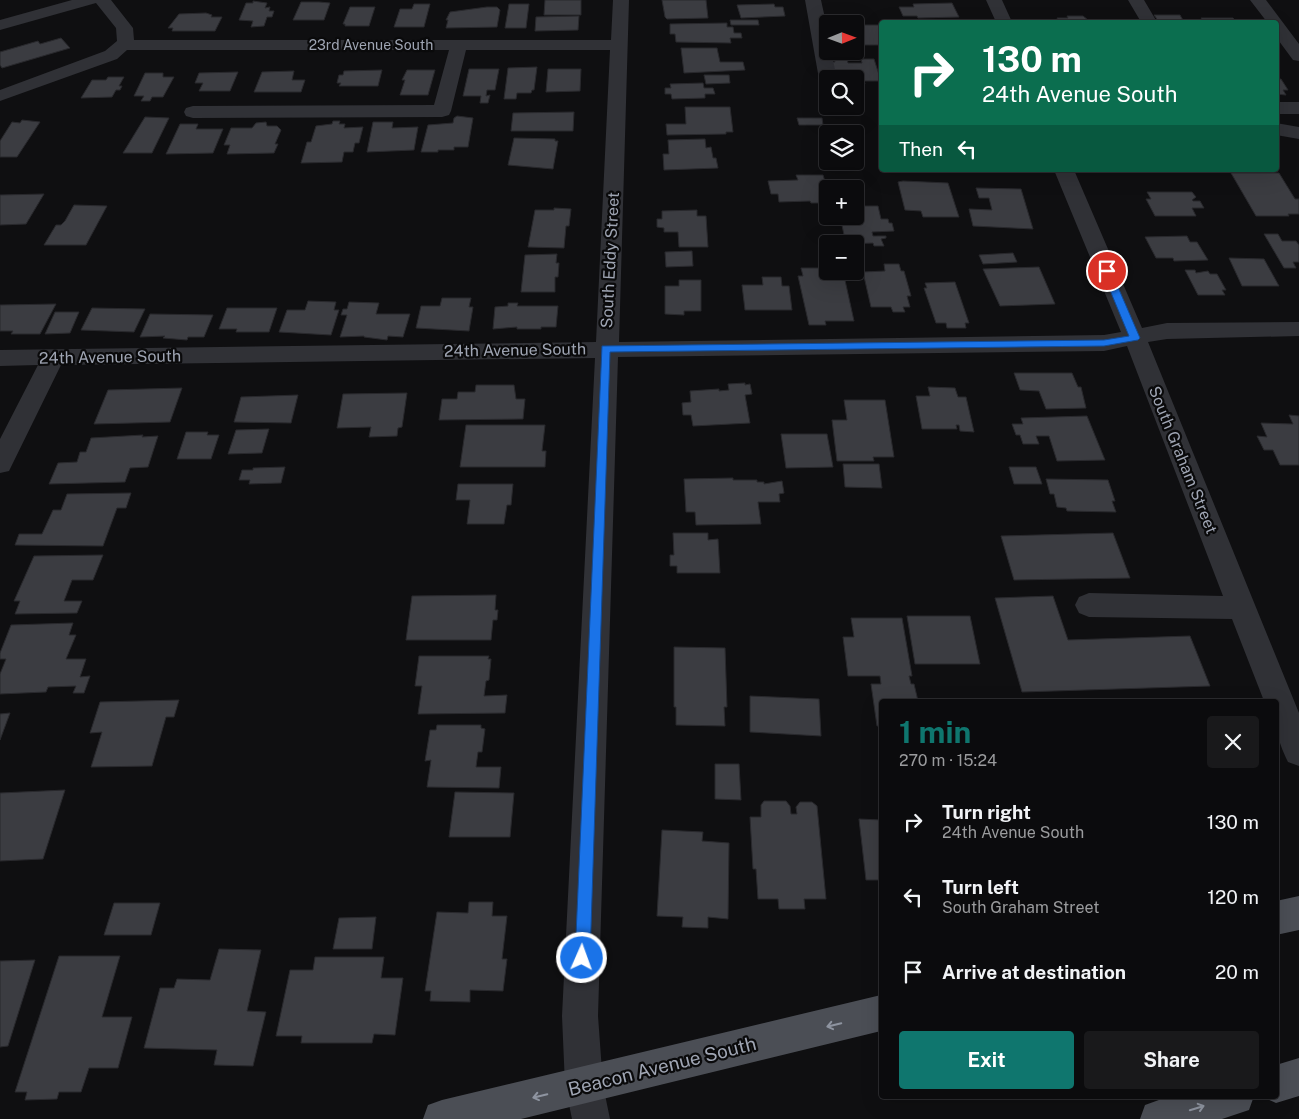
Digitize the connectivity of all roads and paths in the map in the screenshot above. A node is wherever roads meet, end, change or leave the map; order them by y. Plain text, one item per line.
1 (90, 0) edge
2 (102, 0) edge
3 (621, 0) edge
4 (813, 0) edge
5 (994, 0) edge
6 (1136, 0) edge
7 (1258, 0) edge
8 (1003, 20) edge
9 (1148, 20) edge
10 (1272, 20) edge
11 (0, 25) edge
12 (1279, 29) edge
13 (124, 45) junction
14 (619, 45) junction
15 (459, 46) junction
16 (1299, 56) edge
17 (826, 70) edge
18 (0, 96) edge
19 (1279, 108) edge
20 (1299, 108) edge
21 (193, 112) dead end
22 (1279, 130) edge
23 (1299, 133) edge
24 (1065, 172) edge
25 (1299, 329) edge
26 (1135, 338) junction
27 (606, 349) junction
28 (0, 358) edge
29 (53, 358) junction
30 (0, 464) edge
31 (1089, 604) dead end
32 (1242, 608) junction
33 (1291, 713) edge
34 (1299, 752) edge
35 (1299, 913) edge
36 (1279, 917) edge
37 (879, 1014) edge
38 (1299, 1077) edge
39 (1279, 1083) edge
40 (1225, 1099) edge
41 (588, 1102) edge
42 (442, 1119) edge
43 (1159, 1119) edge

1 - 11 street
2 - 13 street
3 - 14 street, South Eddy Street
4 - 17 street
5 - 8 street
6 - 9 street
7 - 10 street
12 - 16 street
13 - 15 street, 23rd Avenue South
13 - 18 street
14 - 15 street, 23rd Avenue South
14 - 27 street, South Eddy Street
15 - 21 street
19 - 20 street
22 - 23 street
24 - 26 street, South Graham Street
25 - 26 street, 24th Avenue South
26 - 27 street, 24th Avenue South
26 - 32 street, South Graham Street
27 - 29 street, 24th Avenue South
27 - 41 street, South Eddy Street
28 - 29 street, 24th Avenue South
29 - 30 street
31 - 32 street
32 - 33 street, South Graham Street
33 - 34 street, South Graham Street
35 - 36 main road
37 -> 41 main road, Beacon Avenue South
38 - 39 main road
43 -> 40 main road
41 -> 42 main road, Beacon Avenue South

